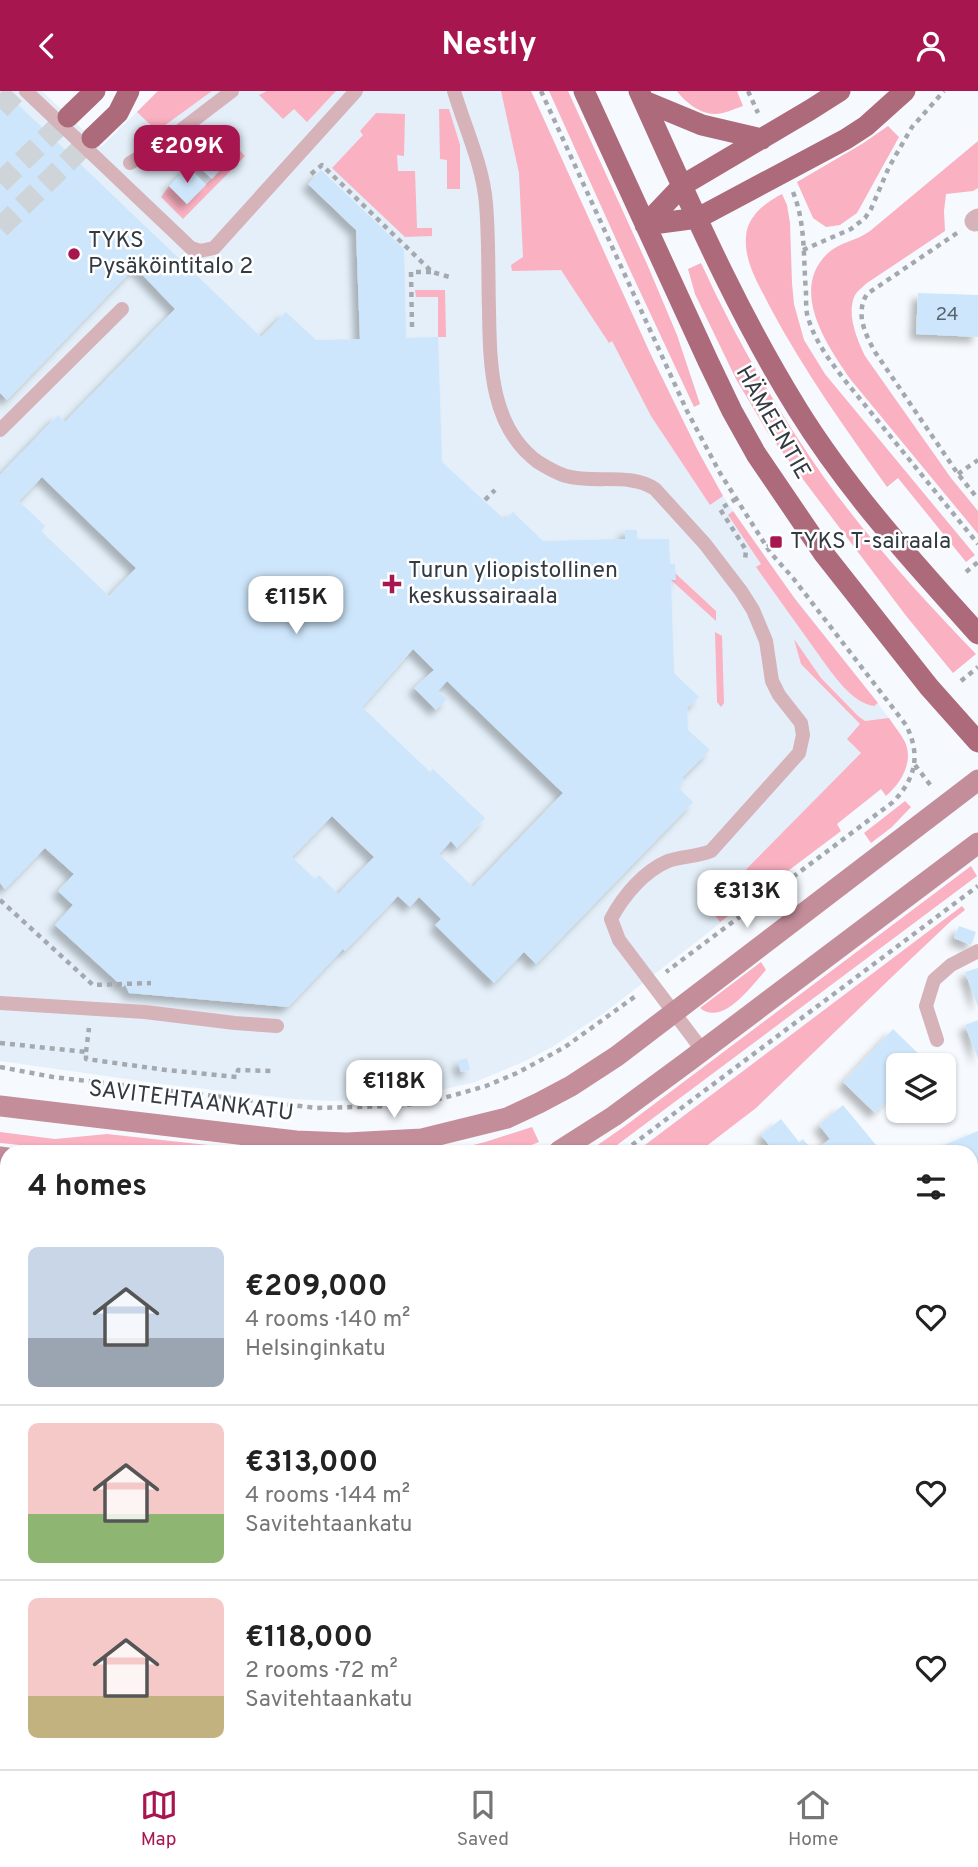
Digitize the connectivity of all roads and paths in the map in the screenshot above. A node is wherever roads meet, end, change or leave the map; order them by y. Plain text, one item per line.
1 (26, 91) edge
2 (95, 91) edge
3 (129, 91) edge
4 (232, 91) edge
5 (356, 91) edge
6 (454, 91) edge
7 (584, 91) edge
8 (748, 91) edge
9 (840, 91) edge
10 (905, 91) edge
11 (944, 91) edge
12 (641, 96) edge
13 (68, 117) tunnel mouth
14 (761, 128) junction
15 (92, 138) tunnel mouth
16 (130, 163) dead end
17 (313, 173) dead end
18 (683, 185) junction
19 (792, 190) dead end
20 (698, 218) junction
21 (976, 220) edge
22 (645, 225) junction
23 (803, 250) junction
24 (432, 272) junction
25 (453, 278) dead end
26 (122, 309) dead end
27 (412, 327) dead end
28 (0, 430) edge
29 (978, 460) edge
30 (958, 474) junction
31 (495, 490) dead end
32 (736, 499) dead end
33 (978, 499) edge
34 (485, 500) dead end
35 (776, 542) dead end
36 (978, 544) edge
37 (766, 547) dead end
38 (745, 560) dead end
39 (978, 562) edge
40 (966, 572) dead end
41 (978, 634) edge
42 (978, 667) edge
43 (961, 681) dead end
44 (906, 725) dead end
45 (978, 742) edge
46 (978, 780) edge
47 (978, 843) edge
48 (978, 886) edge
49 (0, 899) edge
50 (978, 951) edge
51 (666, 972) dead end
52 (150, 989) joint
53 (0, 1003) edge
54 (145, 1012) junction
55 (674, 1013) junction
56 (606, 1018) dead end
57 (277, 1026) dead end
58 (937, 1040) dead end
59 (0, 1043) edge
60 (703, 1051) junction
61 (0, 1067) edge
62 (271, 1071) dead end
63 (0, 1106) edge
64 (568, 1145) edge
65 (632, 1145) edge

1 - 5 lane
2 - 13 highway
3 - 15 highway
4 - 16 lane
6 - 55 lane
7 - 22 highway, HÄMEENTIE
8 - 14 path
9 - 14 highway
10 - 20 highway
11 - 23 path
12 - 14 highway
12 - 18 highway, HÄMEENTIE
14 - 18 highway
17 - 24 path
18 - 20 highway, HÄMEENTIE
18 - 22 highway
19 - 23 path
20 - 22 highway
20 - 41 highway, HÄMEENTIE
21 - 30 path
22 - 45 highway, HÄMEENTIE
23 - 36 path
24 - 25 path
24 - 27 path
26 - 28 lane
29 - 30 path
30 - 33 path
31 - 34 path
32 - 38 path
35 - 37 path
39 - 40 path
42 - 43 path
44 - 51 path
46 - 55 main road, SAVITEHTAANKATU
47 - 60 main road
48 - 65 path
49 - 52 path
50 - 58 lane
52 - 54 lane
53 - 54 lane
54 - 57 lane
55 - 60 lane
55 - 63 main road, SAVITEHTAANKATU
56 - 61 path
59 - 62 path
60 - 64 main road

